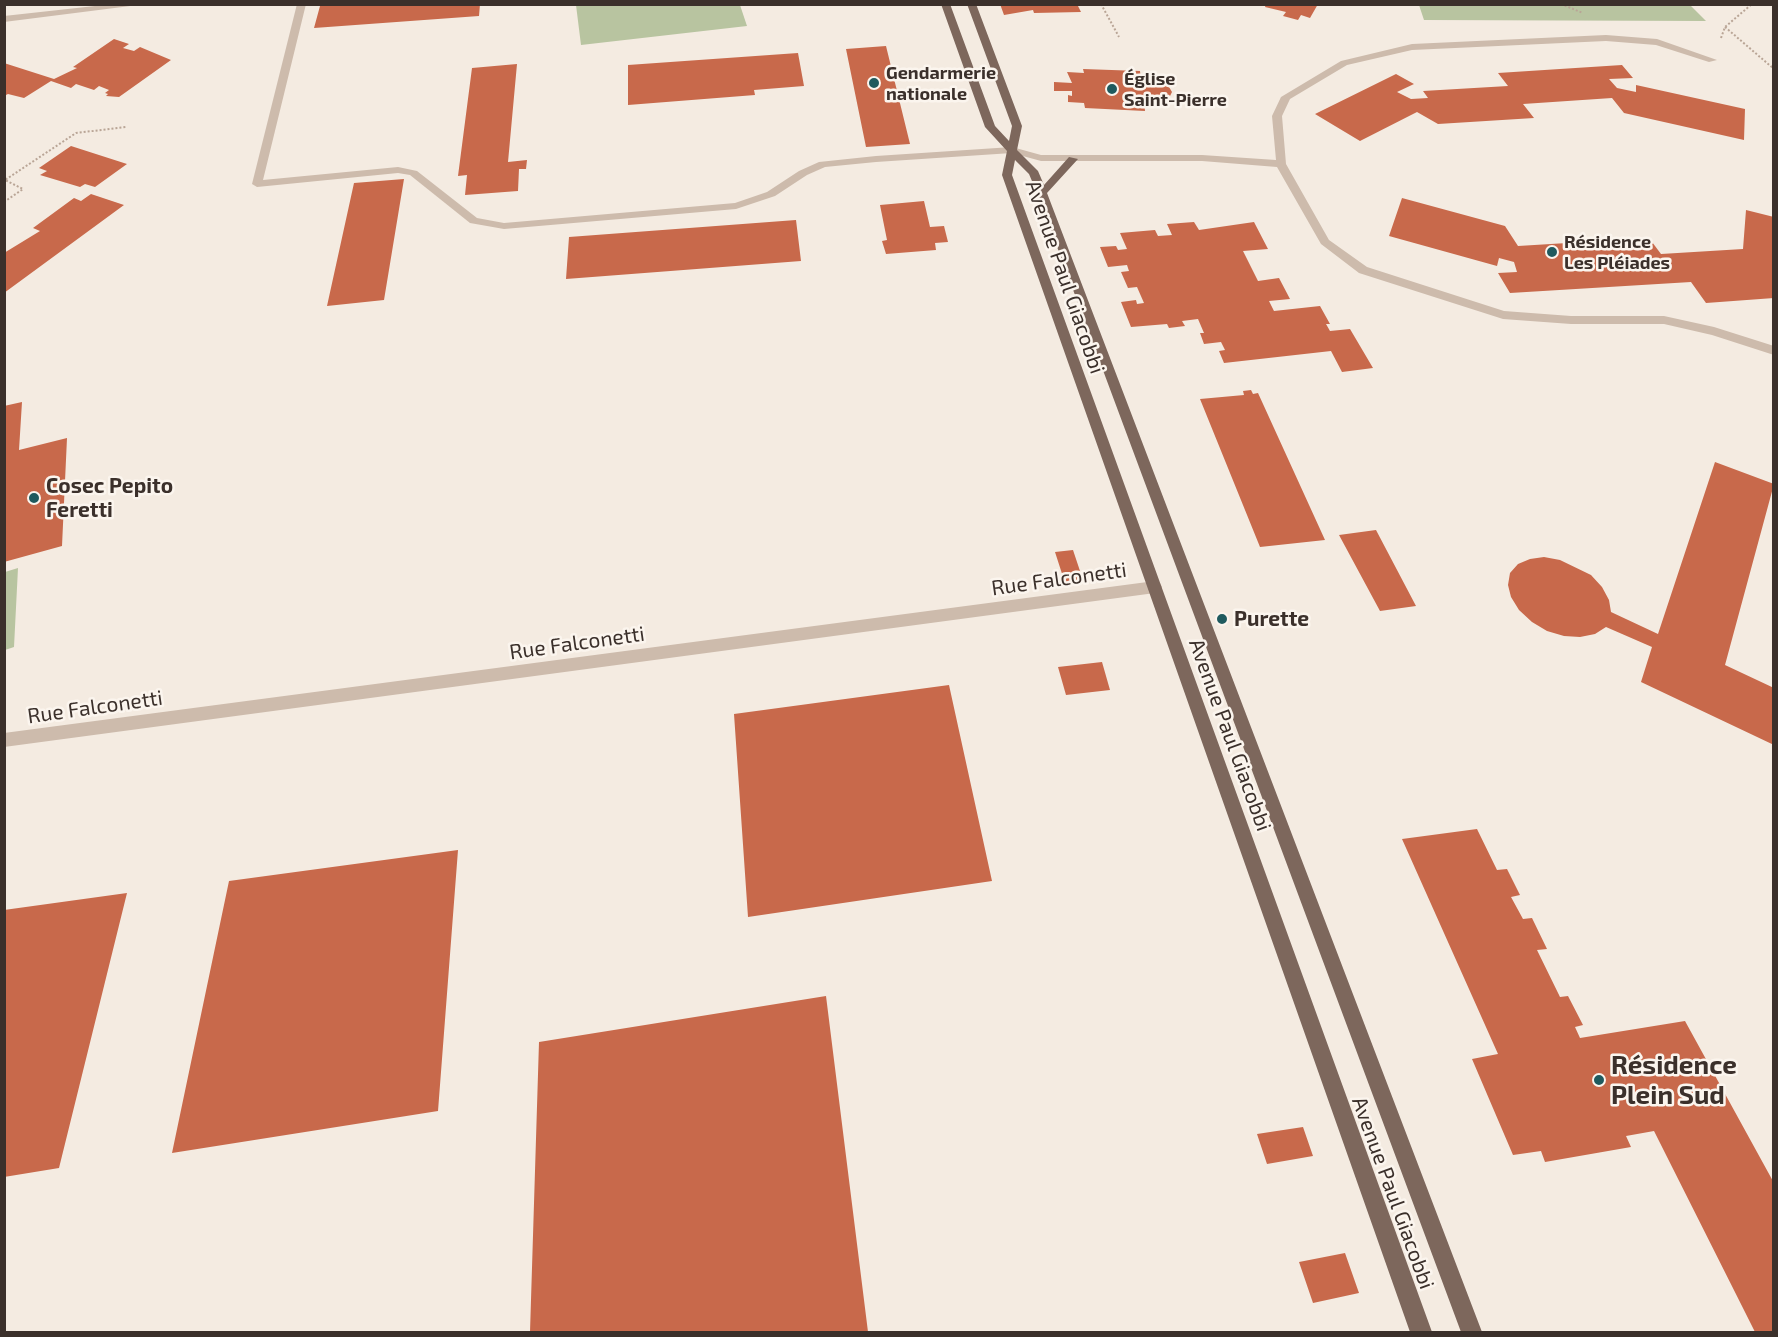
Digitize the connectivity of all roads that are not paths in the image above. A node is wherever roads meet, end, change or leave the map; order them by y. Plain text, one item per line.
1 (142, 4) edge
2 (302, 4) edge
3 (945, 4) edge
4 (971, 4) edge
5 (4, 19) edge
6 (1712, 60) road end
7 (1012, 150) junction
8 (1073, 159) junction
9 (1281, 164) junction
10 (1042, 193) junction
11 (1773, 351) edge
12 (1155, 587) junction
13 (4, 740) edge
14 (1420, 1332) edge
15 (1472, 1332) edge

1 - 5 street
2 - 7 street
3 - 7 main road, Avenue Paul Giacobbi
4 - 7 main road, Avenue Paul Giacobbi
6 - 9 street
7 - 8 street
7 - 10 main road, Avenue Paul Giacobbi
7 - 12 main road, Avenue Paul Giacobbi
8 - 9 street
8 - 10 main road, Avenue Paul Giacobbi
9 - 11 street
10 - 15 main road, Avenue Paul Giacobbi
12 - 13 street, Rue Falconetti
12 - 14 main road, Avenue Paul Giacobbi

